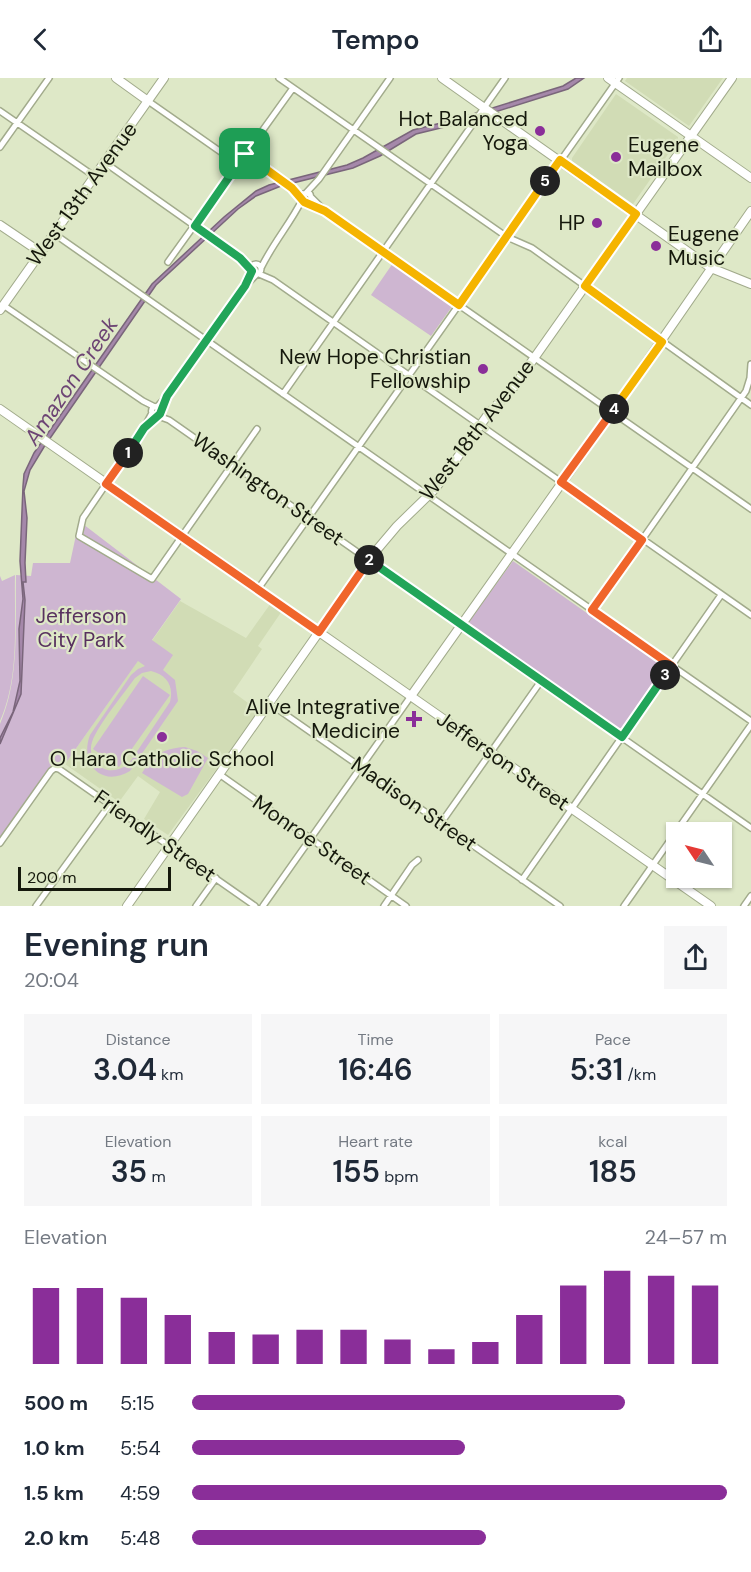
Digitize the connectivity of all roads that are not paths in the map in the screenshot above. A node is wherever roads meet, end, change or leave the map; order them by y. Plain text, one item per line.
1 (49, 78) edge
2 (116, 78) edge
3 (164, 78) edge
4 (279, 78) edge
5 (390, 78) edge
6 (442, 78) edge
7 (505, 78) edge
8 (608, 78) edge
9 (732, 78) edge
10 (617, 81) edge
11 (293, 88) junction
12 (148, 101) junction
13 (484, 107) junction
14 (0, 111) edge
15 (17, 123) junction
16 (354, 130) junction
17 (691, 136) junction
18 (0, 147) edge
19 (245, 154) junction
20 (560, 160) junction
21 (104, 162) junction
22 (238, 164) junction
23 (94, 176) junction
24 (751, 178) edge
25 (430, 184) junction
26 (306, 198) junction
27 (751, 211) edge
28 (636, 214) junction
29 (0, 225) edge
30 (195, 226) junction
31 (53, 233) junction
32 (507, 237) junction
33 (40, 252) junction
34 (383, 252) junction
35 (168, 262) dead end
36 (711, 268) junction
37 (257, 269) junction
38 (751, 284) edge
39 (585, 286) junction
40 (459, 305) junction
41 (2, 307) edge
42 (333, 322) junction
43 (207, 340) junction
44 (662, 342) junction
45 (534, 357) junction
46 (751, 364) edge
47 (409, 376) junction
48 (283, 394) junction
49 (741, 398) junction
50 (751, 405) edge
51 (0, 409) edge
52 (156, 411) junction
53 (612, 412) junction
54 (480, 426) junction
55 (257, 429) dead end
56 (358, 447) junction
57 (232, 464) junction
58 (692, 468) junction
59 (561, 482) junction
60 (106, 484) junction
61 (429, 496) junction
62 (751, 509) edge
63 (308, 517) junction
64 (182, 537) junction
65 (642, 540) junction
66 (511, 554) junction
67 (369, 560) junction
68 (258, 590) junction
69 (721, 595) junction
70 (592, 610) junction
71 (751, 615) edge
72 (462, 624) junction
73 (319, 632) junction
74 (672, 666) junction
75 (541, 681) junction
76 (411, 696) junction
77 (269, 703) junction
78 (751, 723) edge
79 (622, 737) junction
80 (491, 752) junction
81 (361, 767) junction
82 (219, 774) junction
83 (702, 794) junction
84 (110, 804) junction
85 (572, 809) junction
86 (441, 823) junction
87 (751, 828) edge
88 (310, 839) junction
89 (0, 843) edge
90 (169, 846) junction
91 (418, 860) dead end
92 (652, 865) junction
93 (216, 878) junction
94 (522, 880) junction
95 (391, 896) junction
96 (751, 896) edge
97 (36, 906) edge
98 (127, 906) edge
99 (196, 906) edge
100 (255, 906) edge
101 (263, 906) edge
102 (384, 906) edge
103 (406, 906) edge
104 (560, 906) edge
105 (624, 906) edge
106 (711, 906) edge
107 (744, 906) edge

1 - 15 street
2 - 12 street
3 - 12 street, West 13th Avenue
4 - 11 street
5 - 16 street
6 - 13 street
7 - 13 street
8 - 10 street
9 - 17 street, West 18th Avenue
10 - 17 street
10 - 20 street
11 - 16 street
11 - 19 street
12 - 21 street, West 13th Avenue
12 - 22 street
13 - 20 street
13 - 25 street
14 - 15 street
15 - 18 street
15 - 23 street
16 - 25 street
16 - 26 street
17 - 24 street
17 - 28 street, West 18th Avenue
19 - 22 street
19 - 26 street
20 - 28 street
20 - 32 street
21 - 23 street, West 13th Avenue
21 - 30 street
22 - 30 street
23 - 31 street, West 13th Avenue
25 - 32 street
25 - 34 street
26 - 34 street
26 - 37 street
27 - 36 street
28 - 36 street
28 - 39 street, West 18th Avenue
29 - 33 street
30 - 35 street
30 - 37 street
31 - 33 street, West 13th Avenue
31 - 43 street
32 - 39 street
32 - 40 street
33 - 41 street, West 13th Avenue
34 - 40 street
34 - 42 street
36 - 38 street
36 - 44 street
37 - 42 street
37 - 43 street
39 - 44 street
39 - 45 street, West 18th Avenue
40 - 45 street
40 - 47 street
41 - 52 street, Washington Street
42 - 47 street
42 - 48 street
43 - 48 street
43 - 52 street
44 - 49 street
44 - 53 street
45 - 53 street
45 - 54 street, West 18th Avenue
46 - 49 street
47 - 54 street
47 - 56 street
48 - 56 street
49 - 50 street
49 - 58 street
51 - 60 street, Jefferson Street
52 - 57 street, Washington Street
52 - 60 street
53 - 58 street
53 - 59 street
54 - 59 street
54 - 61 street, West 18th Avenue
55 - 57 street
56 - 61 street
56 - 63 street
57 - 63 street, Washington Street
57 - 64 street
58 - 62 street
58 - 65 street
59 - 65 street
59 - 66 street
60 - 64 street, Jefferson Street
60 - 64 street
61 - 66 street
61 - 67 street, West 18th Avenue
63 - 67 street, Washington Street
63 - 68 street
64 - 68 street, Jefferson Street
65 - 69 street
65 - 70 street
66 - 70 street
66 - 72 street
67 - 72 street, Washington Street
67 - 73 street, West 18th Avenue
68 - 73 street, Jefferson Street
69 - 71 street
69 - 74 street
70 - 74 street
72 - 75 street, Washington Street
72 - 76 street
73 - 76 street, Jefferson Street
73 - 77 street, West 18th Avenue
74 - 78 street
74 - 79 street
75 - 79 street, Washington Street
75 - 80 street
76 - 80 street, Jefferson Street
76 - 81 street
77 - 81 street, Madison Street
77 - 82 street, West 18th Avenue
78 - 83 street
79 - 83 street, Washington Street
79 - 85 street
80 - 85 street, Jefferson Street
80 - 86 street
81 - 86 street, Madison Street
81 - 88 street
82 - 88 street, Monroe Street
82 - 90 street, West 18th Avenue
83 - 87 street, Washington Street
83 - 92 street
84 - 89 street, Friendly Street
84 - 90 street, Friendly Street
84 - 97 street
85 - 92 street, Jefferson Street
85 - 94 street
86 - 94 street, Madison Street
88 - 95 street, Monroe Street
88 - 101 street
90 - 93 street, Friendly Street
90 - 98 street, West 18th Avenue
91 - 95 street
92 - 105 street
92 - 106 street, Jefferson Street
93 - 99 street
93 - 100 street, Friendly Street
94 - 104 street, Madison Street
95 - 102 street
95 - 103 street, Monroe Street
96 - 107 street

